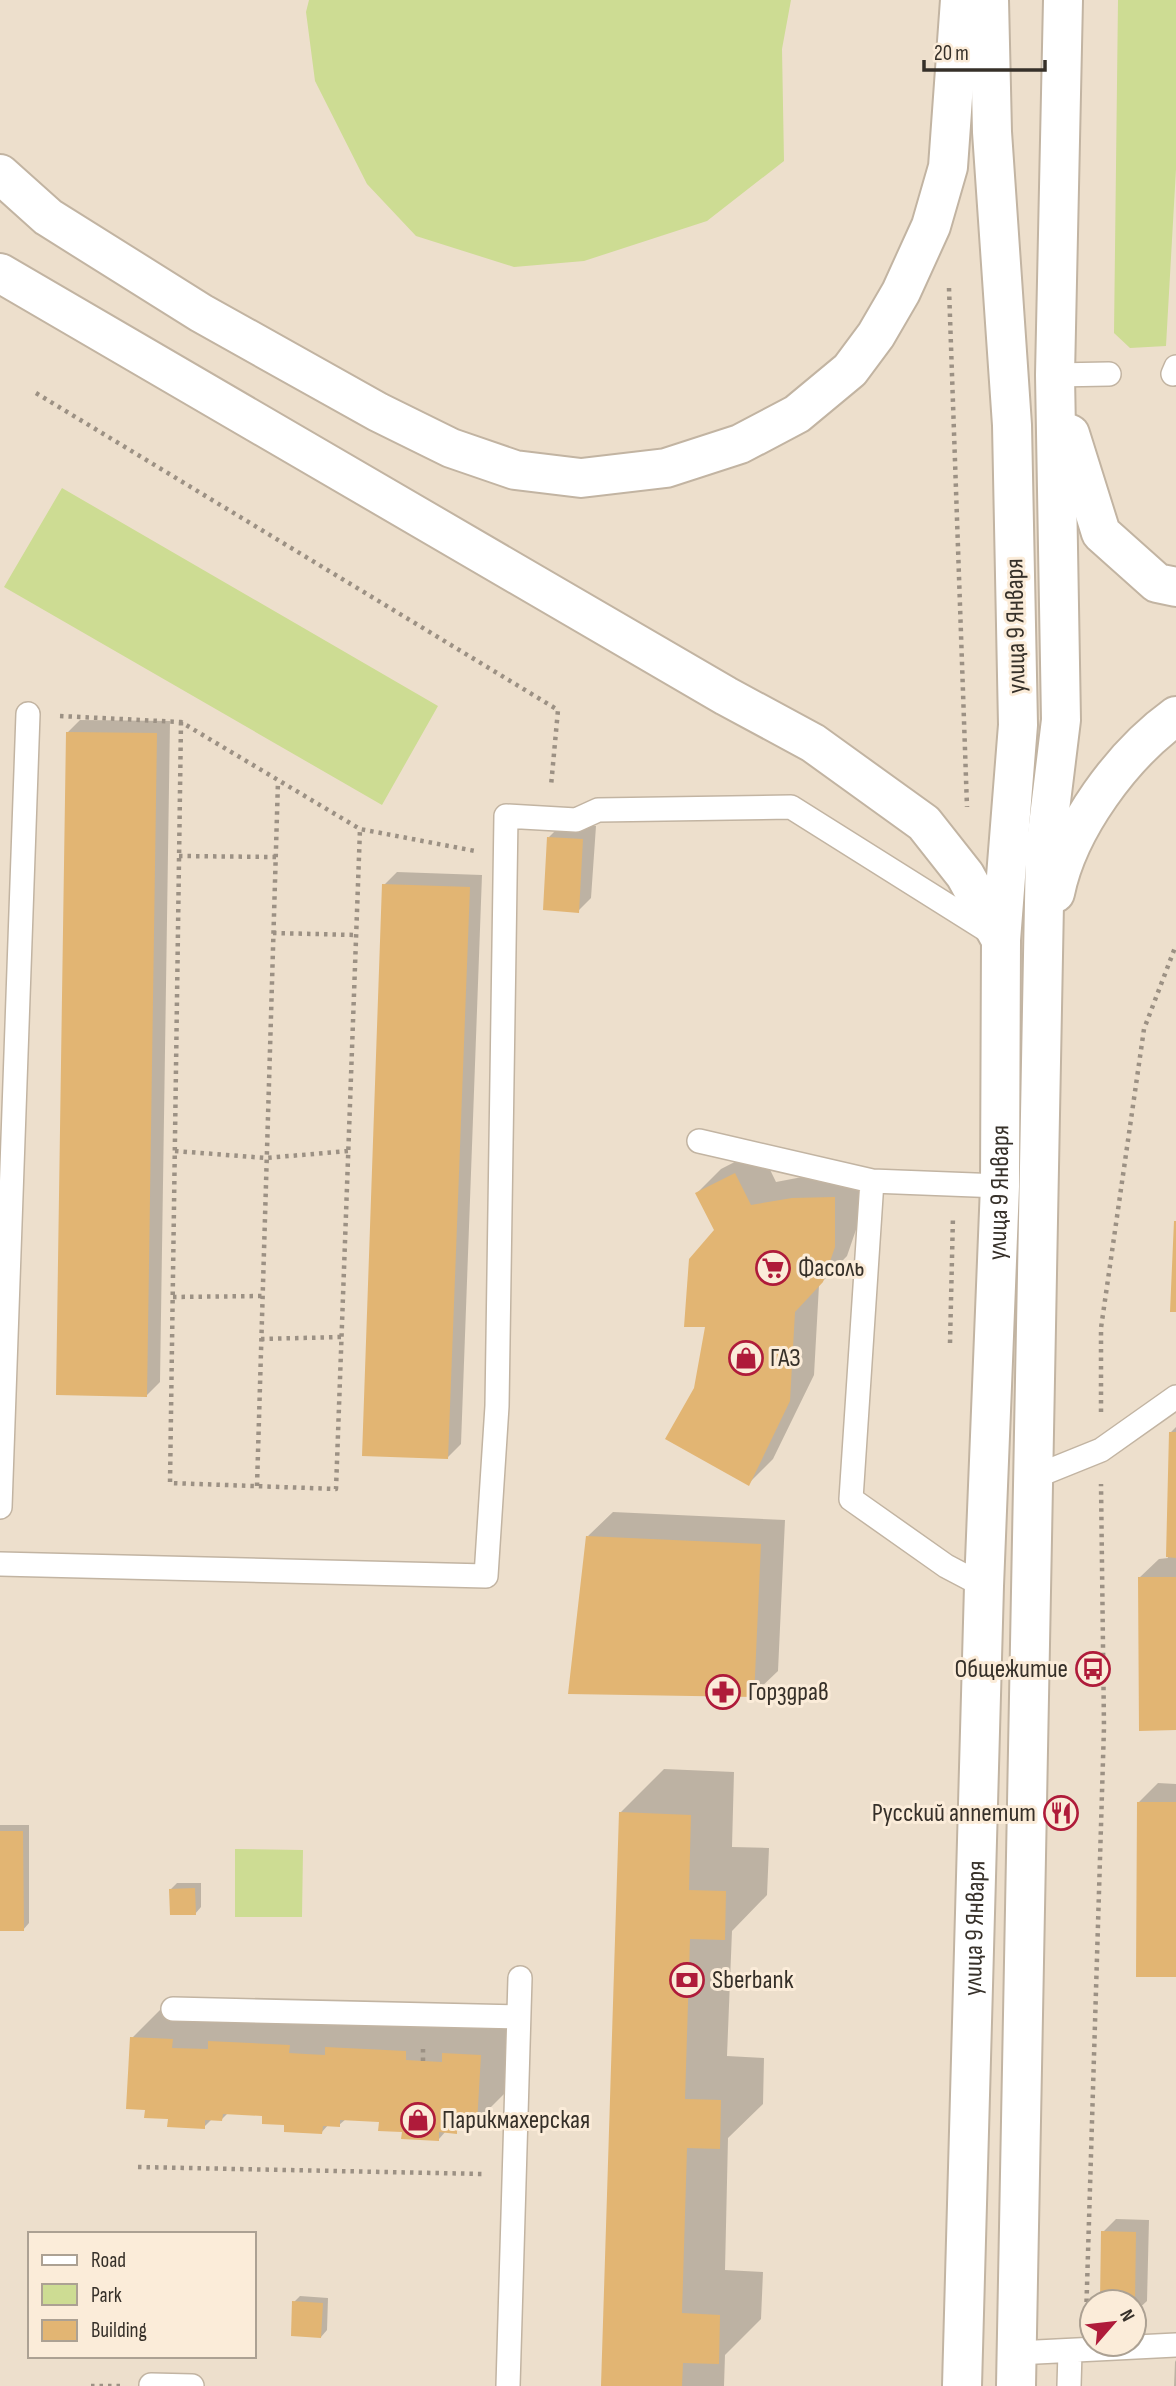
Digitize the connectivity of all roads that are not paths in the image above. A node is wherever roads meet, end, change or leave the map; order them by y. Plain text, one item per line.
1 (960, 0) edge
2 (989, 0) edge
3 (1063, 0) edge
4 (0, 174) edge
5 (0, 273) edge
6 (1110, 374) dead end
7 (1055, 375) junction
8 (1176, 587) edge
9 (28, 714) road end
10 (1176, 716) edge
11 (1001, 940) junction
12 (1043, 950) junction
13 (699, 1141) dead end
14 (872, 1181) junction
15 (1000, 1186) junction
16 (1176, 1397) edge
17 (1034, 1477) junction
18 (0, 1507) edge
19 (0, 1564) edge
20 (984, 1586) junction
21 (520, 1978) dead end
22 (173, 2009) dead end
23 (518, 2017) junction
24 (1176, 2345) edge
25 (1077, 2351) junction
26 (1017, 2370) edge
27 (150, 2385) edge
28 (192, 2386) edge
29 (508, 2386) edge
30 (962, 2386) edge
31 (1069, 2386) edge

1 - 4 main road
2 - 11 main road, улица 9 Января
3 - 7 main road
5 - 11 main road
6 - 7 lane
7 - 8 main road
7 - 12 main road, улица 9 Января
9 - 18 lane
10 - 12 main road
11 - 15 main road, улица 9 Января
11 - 19 lane
12 - 17 main road, улица 9 Января
13 - 14 lane
14 - 15 lane
14 - 20 lane
15 - 20 main road, улица 9 Января
16 - 17 lane
17 - 26 main road, улица 9 Января
20 - 30 main road, улица 9 Января
21 - 23 lane
22 - 23 lane
23 - 29 lane
24 - 25 lane
25 - 26 lane
25 - 31 lane
27 - 28 lane

